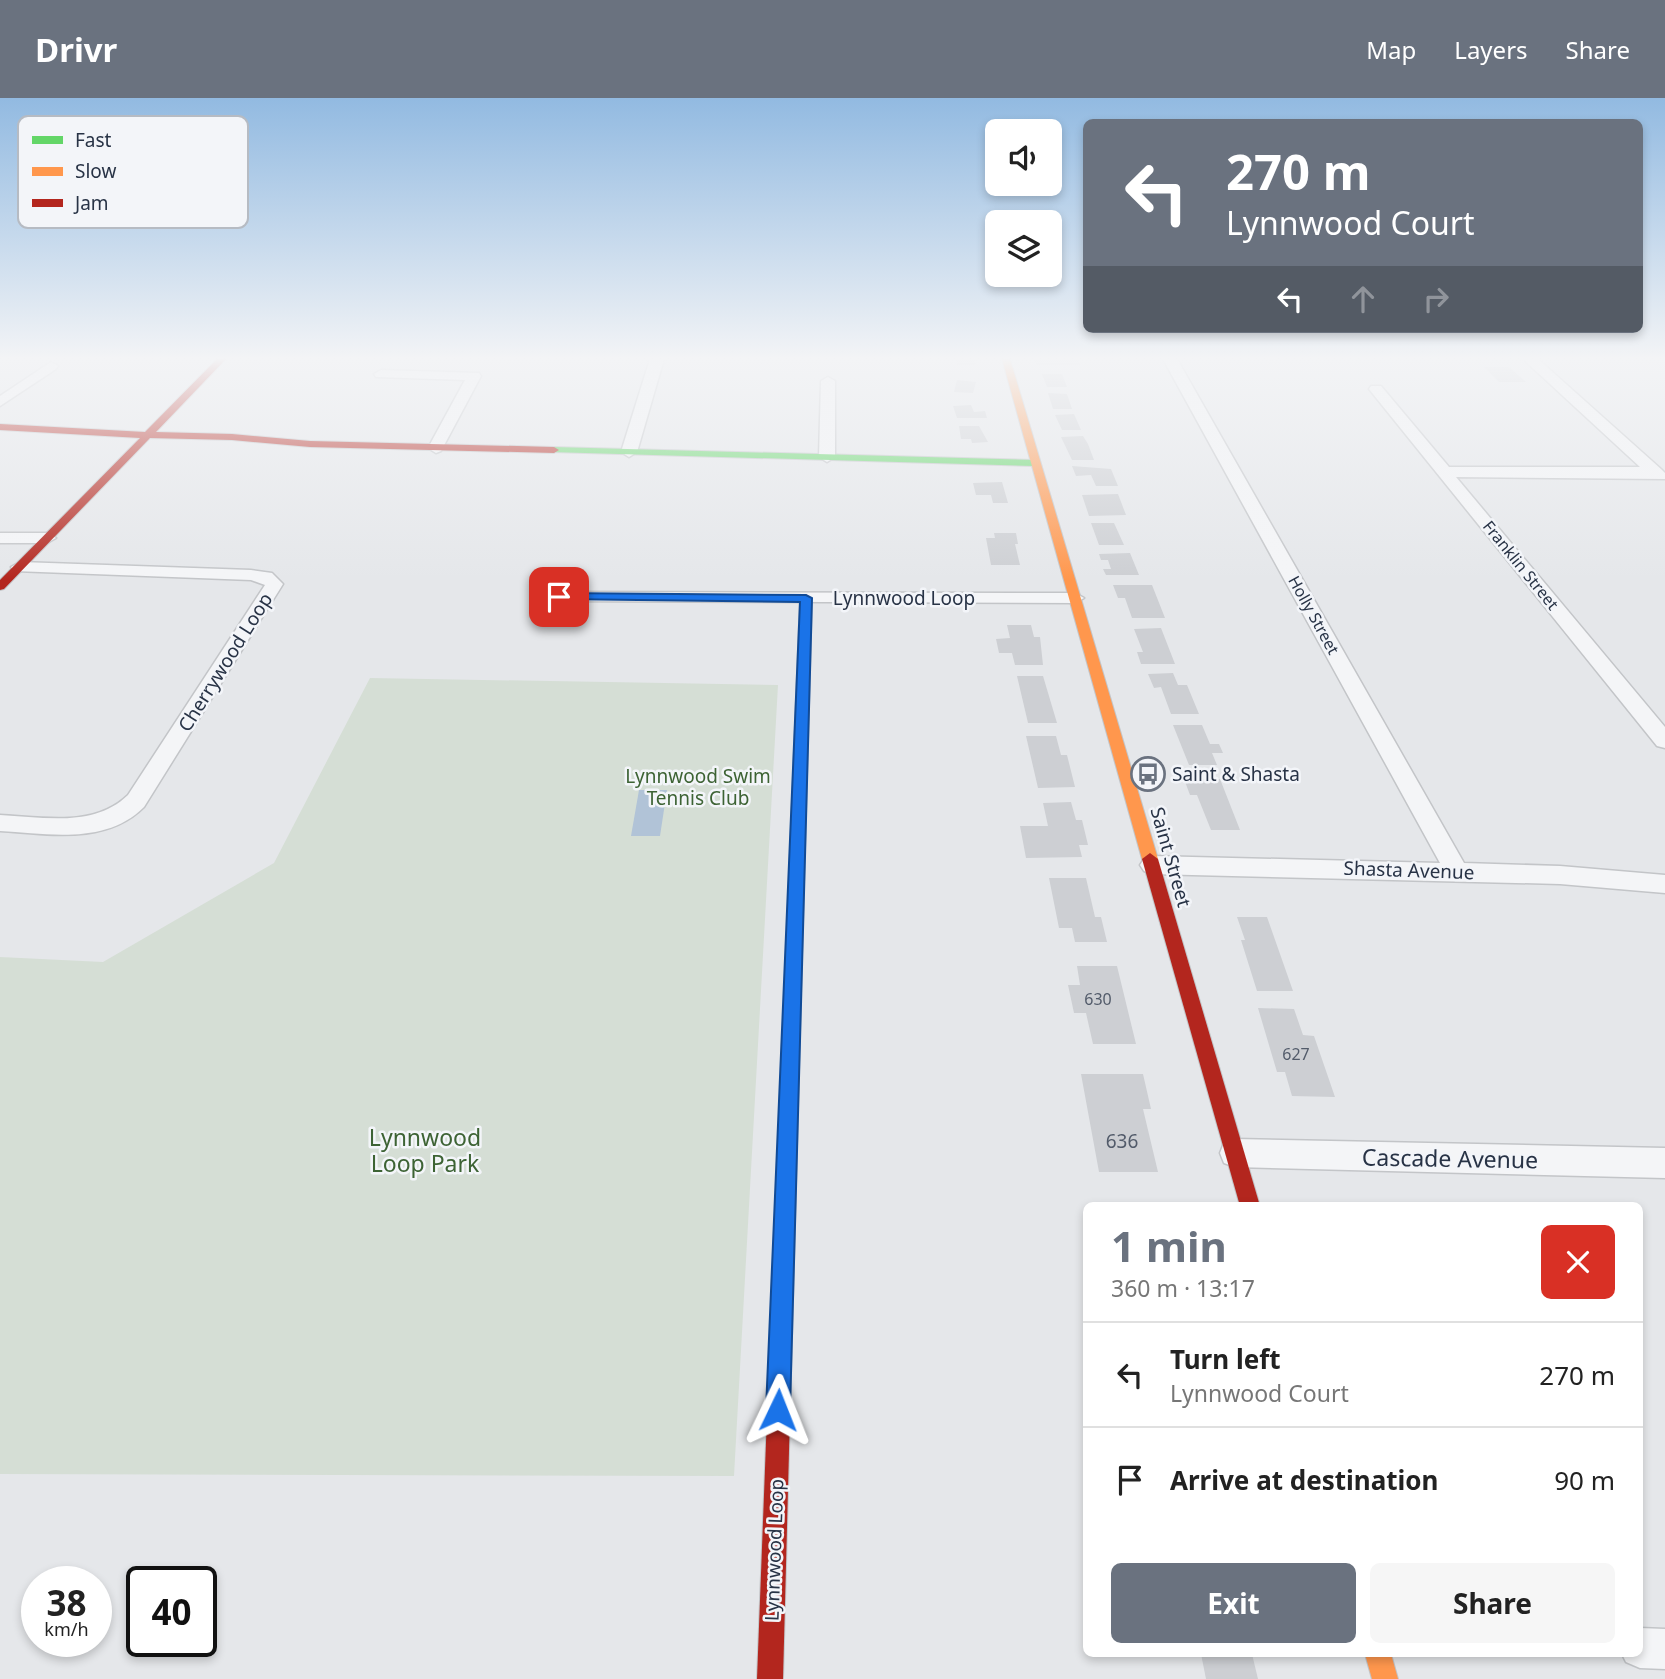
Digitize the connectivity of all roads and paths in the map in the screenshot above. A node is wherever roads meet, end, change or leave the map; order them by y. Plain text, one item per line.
1 (107, 433) edge
2 (150, 433) edge
3 (444, 433) edge
4 (635, 433) edge
5 (827, 433) edge
6 (1027, 433) edge
7 (1211, 433) edge
8 (1413, 433) edge
9 (1612, 433) edge
10 (148, 435) junction
11 (436, 447) junction
12 (629, 452) junction
13 (827, 457) junction
14 (1035, 463) junction
15 (1445, 471) junction
16 (1660, 476) edge
17 (0, 538) edge
18 (47, 538) junction
19 (20, 567) junction
20 (0, 587) edge
21 (559, 597) dead end
22 (806, 598) junction
23 (1075, 598) junction
24 (1665, 741) edge
25 (0, 823) edge
26 (1152, 865) junction
27 (1457, 872) junction
28 (1665, 884) edge
29 (1236, 1153) junction
30 (1665, 1163) edge
31 (1249, 1202) edge
32 (1643, 1648) edge
33 (1665, 1649) edge
34 (1379, 1657) edge
35 (770, 1679) edge
36 (1385, 1679) edge

1 - 10 street
2 - 10 street
3 - 11 street
4 - 12 street
5 - 13 street
6 - 14 street, Saint Street
7 - 27 street, Holly Street
8 - 15 street, Franklin Street
9 - 16 street
10 - 11 street
10 - 18 street
11 - 12 street
12 - 13 street
13 - 14 street
14 - 23 street, Saint Street
15 - 16 street
15 - 24 street, Franklin Street
17 - 18 street
18 - 19 street
19 - 20 street
19 - 25 street, Cherrywood Loop
21 - 22 street
22 - 23 street, Lynnwood Loop
22 - 35 street, Lynnwood Loop
23 - 26 street, Saint Street
26 - 27 street, Shasta Avenue
26 - 29 street, Saint Street
27 - 28 street, Shasta Avenue
29 - 30 street, Cascade Avenue
29 - 31 street, Saint Street
32 - 33 street
34 - 36 street

